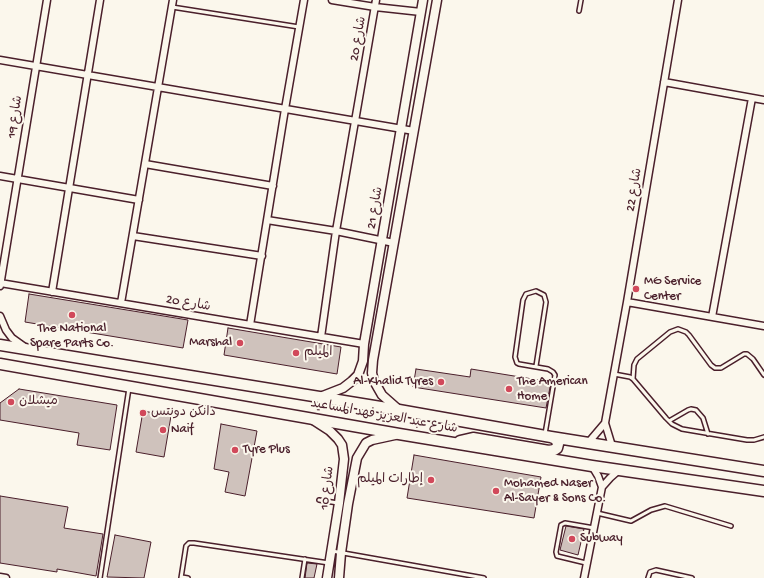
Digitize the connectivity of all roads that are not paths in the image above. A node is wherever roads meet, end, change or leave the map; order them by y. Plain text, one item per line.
1 (47, 0) edge
2 (100, 0) edge
3 (304, 0) edge
4 (332, 0) edge
5 (376, 0) edge
6 (423, 0) edge
7 (437, 0) edge
8 (581, 0) edge
9 (678, 0) edge
10 (172, 3) edge
11 (375, 7) junction
12 (579, 11) dead end
13 (421, 12) junction
14 (299, 27) junction
15 (0, 60) edge
16 (36, 66) junction
17 (87, 75) junction
18 (664, 82) junction
19 (158, 87) junction
20 (752, 98) junction
21 (764, 100) edge
22 (285, 109) junction
23 (355, 121) junction
24 (402, 129) junction
25 (414, 131) junction
26 (145, 164) junction
27 (0, 176) edge
28 (18, 179) junction
29 (273, 186) junction
30 (70, 188) junction
31 (139, 200) junction
32 (267, 220) junction
33 (336, 231) junction
34 (133, 236) junction
35 (383, 240) junction
36 (394, 243) junction
37 (262, 256) junction
38 (0, 284) edge
39 (52, 292) junction
40 (627, 302) junction
41 (122, 304) junction
42 (0, 316) edge
43 (712, 317) junction
44 (250, 325) junction
45 (764, 326) edge
46 (321, 337) junction
47 (364, 344) junction
48 (0, 345) edge
49 (27, 349) junction
50 (5, 365) edge
51 (536, 366) junction
52 (0, 371) edge
53 (614, 374) junction
54 (764, 375) edge
55 (633, 379) junction
56 (129, 386) junction
57 (319, 397) junction
58 (399, 410) junction
59 (309, 418) junction
60 (669, 421) junction
61 (604, 423) junction
62 (399, 434) junction
63 (708, 434) junction
64 (548, 436) junction
65 (764, 437) edge
66 (454, 442) junction
67 (588, 443) junction
68 (612, 446) junction
69 (592, 466) junction
70 (619, 470) junction
71 (764, 471) edge
72 (602, 487) junction
73 (764, 492) edge
74 (319, 500) dead end
75 (339, 503) junction
76 (348, 504) junction
77 (597, 513) junction
78 (731, 526) dead end
79 (594, 528) junction
80 (332, 551) junction
81 (341, 553) junction
82 (305, 559) junction
83 (329, 563) junction
84 (587, 563) junction
85 (0, 577) edge
86 (6, 578) edge
87 (100, 578) edge
88 (181, 578) edge
89 (188, 578) edge
90 (302, 578) edge
91 (327, 578) edge
92 (339, 578) edge
93 (484, 578) edge
94 (584, 578) edge
95 (648, 578) edge
96 (692, 578) edge

1 - 16 street, شارع 19
2 - 17 street
3 - 14 street
4 - 11 street, شارع 20
5 - 11 street, شارع 20
6 - 13 street, شارع 21
7 - 25 street, شارع 21
8 - 12 lane
9 - 18 street, شارع 22
10 - 14 lane
10 - 19 street
11 - 13 street, شارع 20
11 - 23 street, شارع 20
13 - 24 street, شارع 21
14 - 22 street
15 - 16 street
16 - 17 street
16 - 28 street, شارع 19
17 - 19 street
17 - 30 street
18 - 20 street
18 - 40 street, شارع 22
19 - 22 street
19 - 26 street
20 - 21 street
20 - 43 street
22 - 23 street
22 - 29 street
23 - 24 street
23 - 33 street, شارع 20
24 - 25 street
24 - 35 street, شارع 21
25 - 36 street, شارع 21
26 - 29 street
26 - 31 street
27 - 28 street
28 - 30 street
28 - 38 street, شارع 19
29 - 32 street
30 - 31 street
30 - 39 street
31 - 34 street
32 - 33 street
32 - 37 street
33 - 35 street
33 - 46 street, شارع 20
34 - 37 street
34 - 41 street
35 - 36 street
35 - 47 street, شارع 21
36 - 58 street, شارع 21
37 - 44 street
38 - 39 street, شارع 20
39 - 41 street, شارع 20
40 - 43 street
40 - 53 street, شارع 22
41 - 44 street, شارع 20
42 - 49 street
43 - 45 street
44 - 46 street, شارع 20
46 - 47 street, شارع 20
47 - 57 street, شارع 21
48 - 49 main road, شارع عبد العزيز فهد المساعيد
49 - 57 main road, شارع عبد العزيز فهد المساعيد
50 - 52 street
50 - 56 main road, شارع عبد العزيز فهد المساعيد
51 - 51 lane
51 - 64 lane
53 - 55 lane
53 - 61 street, شارع 22
54 - 55 lane
55 - 60 lane
56 - 59 main road, شارع عبد العزيز فهد المساعيد
56 - 87 lane
57 - 58 main road, شارع عبد العزيز فهد المساعيد
58 - 64 main road, شارع عبد العزيز فهد المساعيد
59 - 62 main road, شارع عبد العزيز فهد المساعيد
59 - 75 street, شارع 10
60 - 63 lane
60 - 63 lane
61 - 67 street, شارع 22
61 - 68 street
62 - 66 main road, شارع عبد العزيز فهد المساعيد
62 - 76 street, شارع 10
63 - 65 lane
64 - 66 main road
64 - 67 main road, شارع عبد العزيز فهد المساعيد
66 - 69 main road, شارع عبد العزيز فهد المساعيد
67 - 68 main road, شارع عبد العزيز فهد المساعيد
68 - 71 main road, شارع عبد العزيز فهد المساعيد
69 - 70 main road, شارع عبد العزيز فهد المساعيد
69 - 72 street
70 - 72 street
70 - 73 main road, شارع عبد العزيز فهد المساعيد
72 - 77 street
74 - 75 lane
75 - 76 lane
75 - 80 street, شارع 10
76 - 81 street, شارع 10
77 - 78 lane
77 - 79 street
79 - 84 street
79 - 84 lane
80 - 81 lane
80 - 83 street, شارع 10
81 - 92 street, شارع 10
81 - 93 lane
82 - 83 lane
82 - 88 lane
82 - 90 lane
83 - 91 street, شارع 10
84 - 94 street
85 - 86 street
88 - 89 lane
95 - 96 lane

